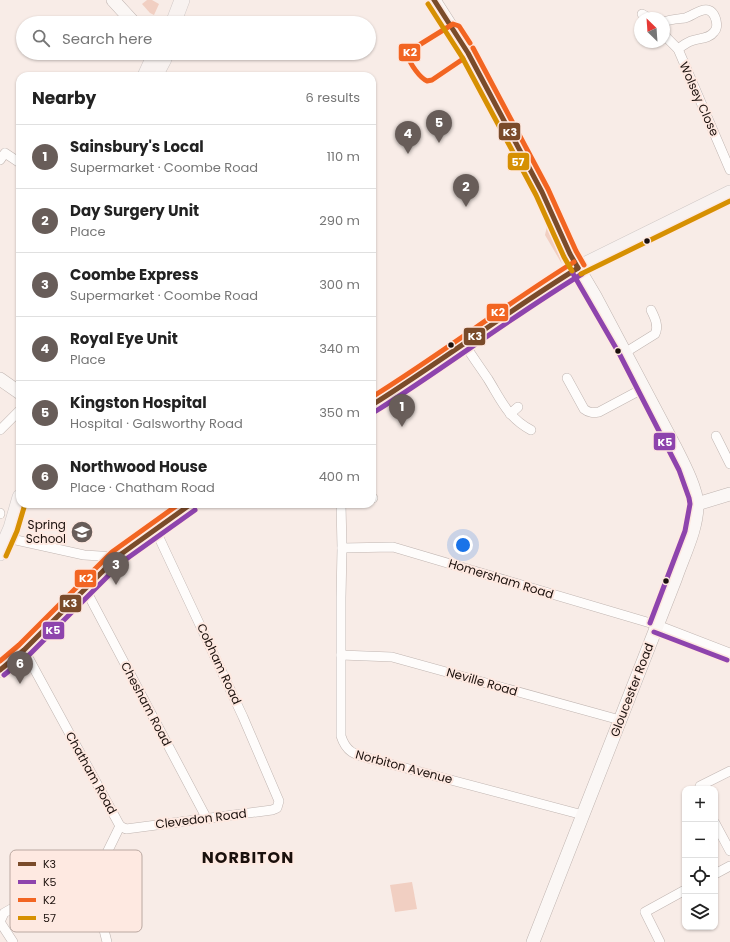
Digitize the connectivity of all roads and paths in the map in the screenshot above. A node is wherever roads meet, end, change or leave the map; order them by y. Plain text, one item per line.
1 (113, 0) edge
2 (182, 0) edge
3 (434, 0) edge
4 (128, 16) edge
5 (176, 16) edge
6 (670, 20) edge
7 (670, 41) edge
8 (678, 49) junction
9 (152, 60) edge
10 (163, 60) edge
11 (147, 72) edge
12 (157, 72) edge
13 (2, 154) edge
14 (16, 161) edge
15 (730, 170) edge
16 (730, 194) edge
17 (578, 268) junction
18 (651, 310) dead end
19 (657, 331) junction
20 (666, 335) dead end
21 (464, 343) junction
22 (626, 352) junction
23 (567, 378) dead end
24 (0, 379) edge
25 (644, 388) junction
26 (16, 390) edge
27 (376, 402) edge
28 (518, 407) dead end
29 (16, 414) edge
30 (510, 414) junction
31 (0, 430) edge
32 (531, 430) dead end
33 (716, 436) dead end
34 (730, 464) edge
35 (730, 494) edge
36 (697, 504) junction
37 (17, 508) edge
38 (185, 508) edge
39 (341, 508) edge
40 (155, 529) junction
41 (7, 538) junction
42 (342, 548) junction
43 (0, 553) edge
44 (116, 557) junction
45 (84, 590) junction
46 (657, 625) junction
47 (24, 650) junction
48 (730, 653) edge
49 (341, 655) junction
50 (0, 670) edge
51 (620, 720) junction
52 (730, 771) edge
53 (700, 786) edge
54 (279, 801) joint
55 (583, 815) junction
56 (207, 819) junction
57 (120, 826) junction
58 (718, 829) edge
59 (108, 850) edge
60 (730, 851) edge
61 (730, 866) edge
62 (718, 872) edge
63 (682, 892) edge
64 (10, 910) edge
65 (105, 932) edge
66 (13, 942) edge
67 (108, 942) edge
68 (534, 942) edge
69 (660, 942) edge

1 - 4 street
2 - 5 main road
3 - 17 street, Gloucester Road
6 - 8 street, Wolsey Close
7 - 8 street, Wolsey Close
8 - 15 street, Wolsey Close
9 - 11 main road
10 - 12 main road
13 - 14 street
16 - 17 main road
17 - 21 main road
17 - 22 street, Gloucester Road
18 - 19 street
19 - 20 street
19 - 22 street
21 - 27 main road
21 - 30 street
22 - 25 street, Gloucester Road
23 - 25 street
24 - 26 street
25 - 36 street, Gloucester Road
28 - 30 street
29 - 31 street
30 - 32 street
33 - 34 street
35 - 36 street
36 - 46 street, Gloucester Road
37 - 41 main road
38 - 40 main road
39 - 42 street, Norbiton Avenue
40 - 44 main road
40 - 54 street, Cobham Road
41 - 43 main road
41 - 44 street
42 - 46 street, Homersham Road
42 - 49 street, Norbiton Avenue
44 - 45 main road
45 - 47 main road
45 - 56 street, Chesham Road
46 - 48 street, Homersham Road
46 - 51 street, Gloucester Road
47 - 50 main road
47 - 57 street, Chatham Road
49 - 51 street, Neville Road
49 - 55 street, Norbiton Avenue
51 - 55 street, Gloucester Road
52 - 53 street
54 - 56 street, Clevedon Road
55 - 68 street, Gloucester Road
56 - 57 street, Clevedon Road
57 - 59 street, Chatham Road
58 - 60 street
61 - 62 street
63 - 69 street
64 - 66 street
65 - 67 street

